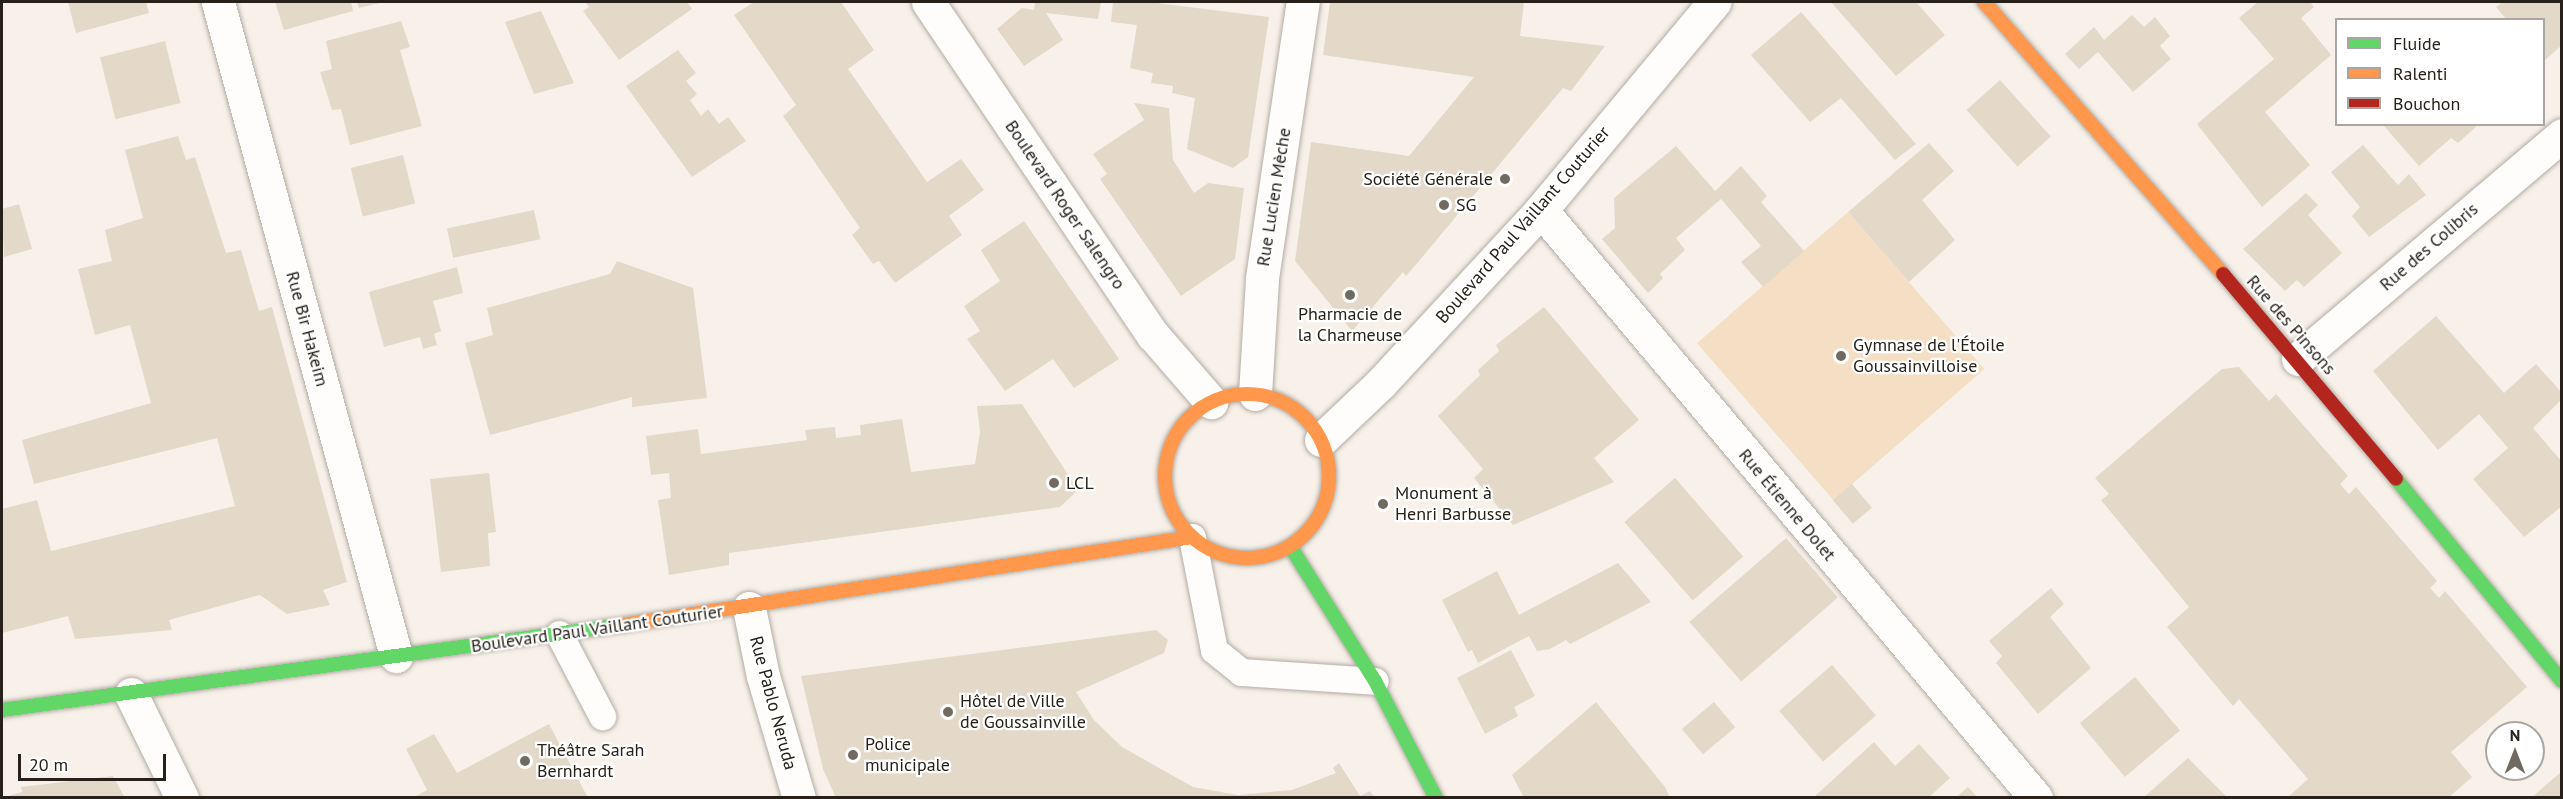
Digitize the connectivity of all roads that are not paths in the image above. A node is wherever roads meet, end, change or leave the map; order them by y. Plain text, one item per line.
1 (218, 2) edge
2 (928, 2) edge
3 (1303, 2) edge
4 (1714, 2) edge
5 (1984, 2) edge
6 (2562, 135) edge
7 (1541, 210) junction
8 (2298, 359) junction
9 (1255, 394) junction
10 (1211, 402) junction
11 (1322, 440) junction
12 (1192, 537) junction
13 (1290, 546) junction
14 (749, 608) junction
15 (559, 634) junction
16 (396, 656) junction
17 (1375, 681) junction
18 (2562, 681) edge
19 (131, 694) junction
20 (2, 710) edge
21 (602, 716) dead end
22 (182, 798) edge
23 (799, 798) edge
24 (1436, 798) edge
25 (2036, 798) edge

1 - 16 street, Rue Bir Hakeim
2 - 10 street, Boulevard Roger Salengro
3 - 9 street, Rue Lucien Mèche
4 - 7 street, Boulevard Paul Vaillant Couturier
5 - 8 street, Rue des Pinsons
6 - 8 street, Rue des Colibris
7 - 11 street, Boulevard Paul Vaillant Couturier
7 - 25 street, Rue Étienne Dolet
8 - 18 street, Rue des Pinsons
9 - 10 street
9 - 11 street
10 - 12 street
11 - 13 street
12 - 13 street
12 - 14 street, Boulevard Paul Vaillant Couturier
12 - 17 lane
13 - 17 street
14 - 15 street, Boulevard Paul Vaillant Couturier
14 - 23 street, Rue Pablo Neruda
15 - 16 street, Boulevard Paul Vaillant Couturier
15 - 21 lane
16 - 19 street, Boulevard Paul Vaillant Couturier
17 - 24 street
19 - 20 street, Boulevard Paul Vaillant Couturier
19 - 22 street

